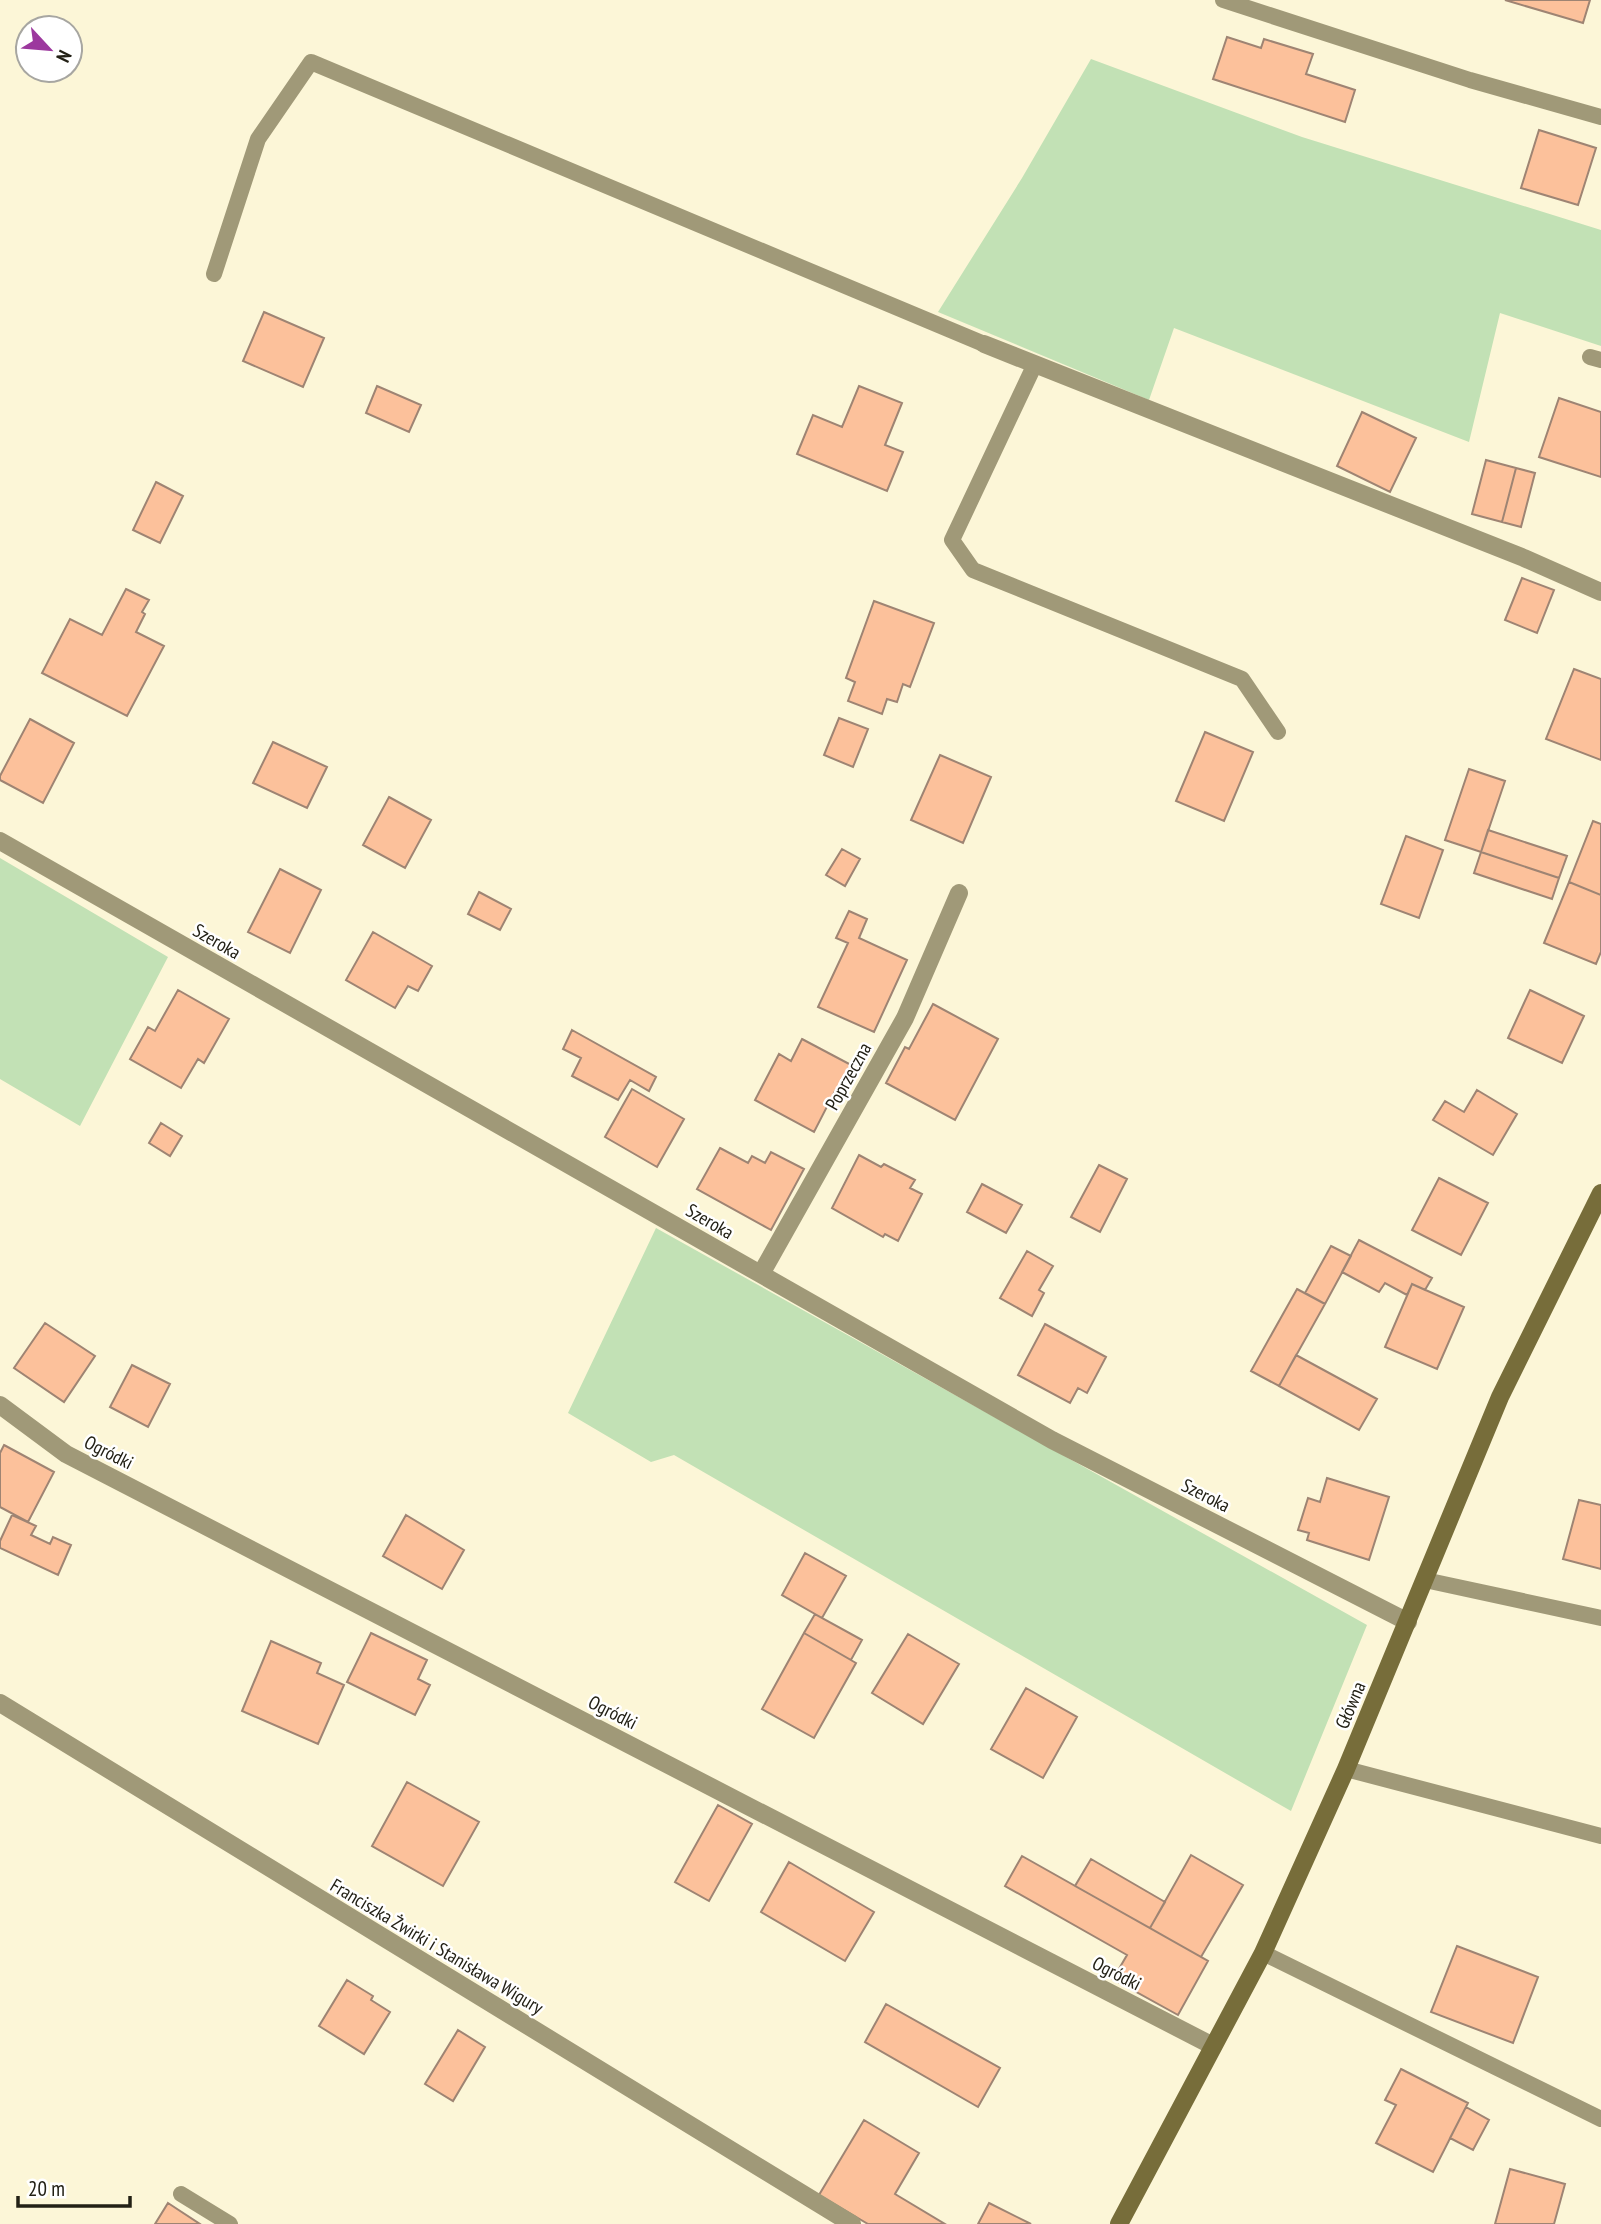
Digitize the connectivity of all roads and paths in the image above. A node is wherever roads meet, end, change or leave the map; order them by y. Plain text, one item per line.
1 (1223, 0) edge
2 (1601, 117) edge
3 (214, 274) dead end
4 (984, 344) joint
5 (1035, 364) junction
6 (1601, 592) edge
7 (1278, 732) dead end
8 (0, 841) edge
9 (959, 892) dead end
10 (1601, 1193) edge
11 (761, 1274) junction
12 (0, 1405) edge
13 (1425, 1580) junction
14 (1601, 1618) edge
15 (1408, 1622) junction
16 (0, 1703) edge
17 (1346, 1769) junction
18 (1601, 1836) edge
19 (1263, 1953) junction
20 (1213, 2046) junction
21 (1601, 2119) edge
22 (181, 2194) dead end
23 (230, 2224) edge
24 (852, 2224) edge
25 (1119, 2224) edge

1 - 2 lane
3 - 4 lane
4 - 5 street
5 - 6 street
5 - 7 lane
8 - 11 street, Szeroka
9 - 11 street, Poprzeczna
10 - 13 main road, Główna
11 - 15 street, Szeroka
12 - 20 street, Ogródki
13 - 14 lane
13 - 15 main road, Główna
15 - 17 main road, Główna
16 - 24 street, Franciszka Żwirki i Stanisława Wigury
17 - 18 lane
17 - 19 main road, Główna
19 - 20 main road, Główna
19 - 21 lane
20 - 25 main road, Główna
22 - 23 lane

